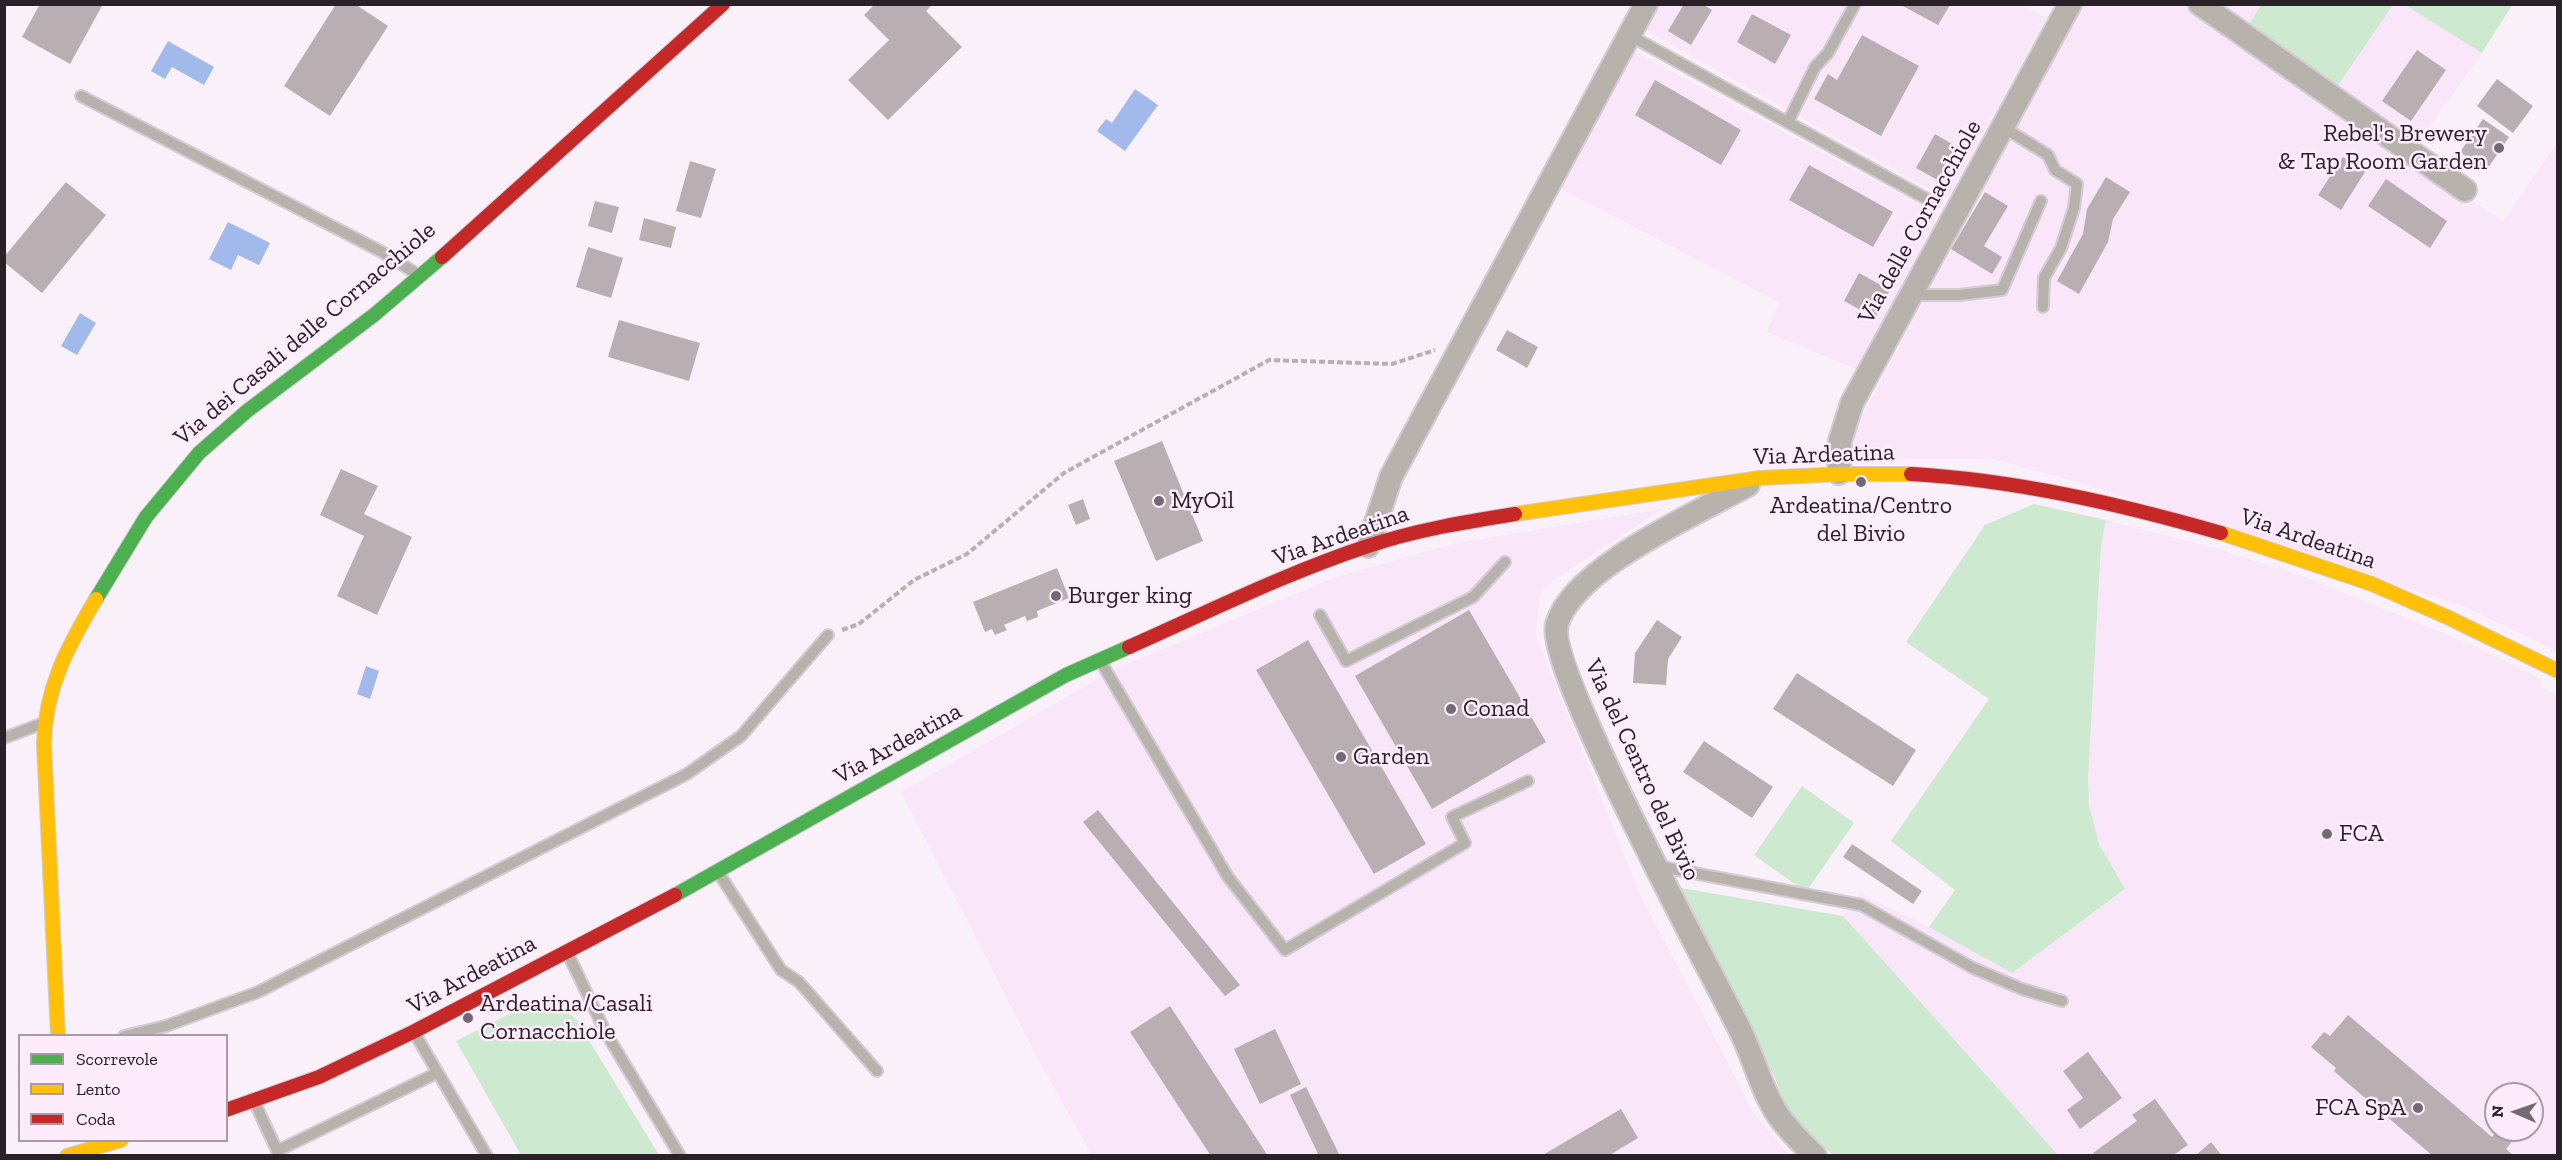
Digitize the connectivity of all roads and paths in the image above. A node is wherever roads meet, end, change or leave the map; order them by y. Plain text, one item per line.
1 (723, 4) edge
2 (1646, 4) edge
3 (1855, 4) edge
4 (2070, 4) edge
5 (2200, 4) edge
6 (1629, 35) junction
7 (81, 96) dead end
8 (1788, 122) junction
9 (2003, 127) junction
10 (2465, 189) dead end
11 (2041, 201) dead end
12 (1934, 203) dead end
13 (419, 276) junction
14 (1911, 295) junction
15 (2043, 307) dead end
16 (1464, 340) junction
17 (1839, 473) junction
18 (1760, 478) junction
19 (1368, 546) junction
20 (1505, 562) dead end
21 (1320, 615) dead end
22 (828, 635) joint
23 (1099, 659) junction
24 (2558, 671) edge
25 (44, 723) junction
26 (4, 738) edge
27 (1528, 781) dead end
28 (1656, 866) junction
29 (718, 872) junction
30 (566, 951) junction
31 (2062, 1001) dead end
32 (413, 1032) junction
33 (58, 1034) edge
34 (129, 1034) edge
35 (877, 1071) dead end
36 (437, 1073) junction
37 (253, 1100) junction
38 (228, 1109) edge
39 (114, 1142) edge
40 (278, 1153) edge
41 (66, 1155) edge
42 (487, 1155) edge
43 (680, 1155) edge
44 (1815, 1155) edge

1 - 13 main road, Via dei Casali delle Cornacchiole
2 - 6 street
3 - 8 lane
4 - 9 street, Via delle Cornacchiole
5 - 10 street
6 - 8 lane
6 - 16 street
7 - 13 lane
8 - 12 lane
9 - 14 street, Via delle Cornacchiole
9 - 15 lane
11 - 14 lane
13 - 25 main road, Via dei Casali delle Cornacchiole
14 - 17 street, Via delle Cornacchiole
16 - 19 street
16 - 22 path
17 - 18 main road, Via Ardeatina
17 - 24 main road, Via Ardeatina
18 - 19 main road, Via Ardeatina
18 - 28 street, Via del Centro del Bivio
19 - 23 main road, Via Ardeatina
20 - 21 lane
22 - 34 lane
23 - 27 lane
23 - 29 main road, Via Ardeatina
25 - 26 lane
25 - 33 main road, Via dei Casali delle Cornacchiole
28 - 31 lane
28 - 44 street, Via del Centro del Bivio
29 - 30 main road, Via Ardeatina
29 - 35 lane
30 - 32 main road, Via Ardeatina
30 - 43 lane
32 - 36 lane
32 - 37 main road, Via Ardeatina
36 - 40 lane
36 - 42 lane
37 - 38 main road, Via Ardeatina
37 - 40 lane
39 - 41 main road

